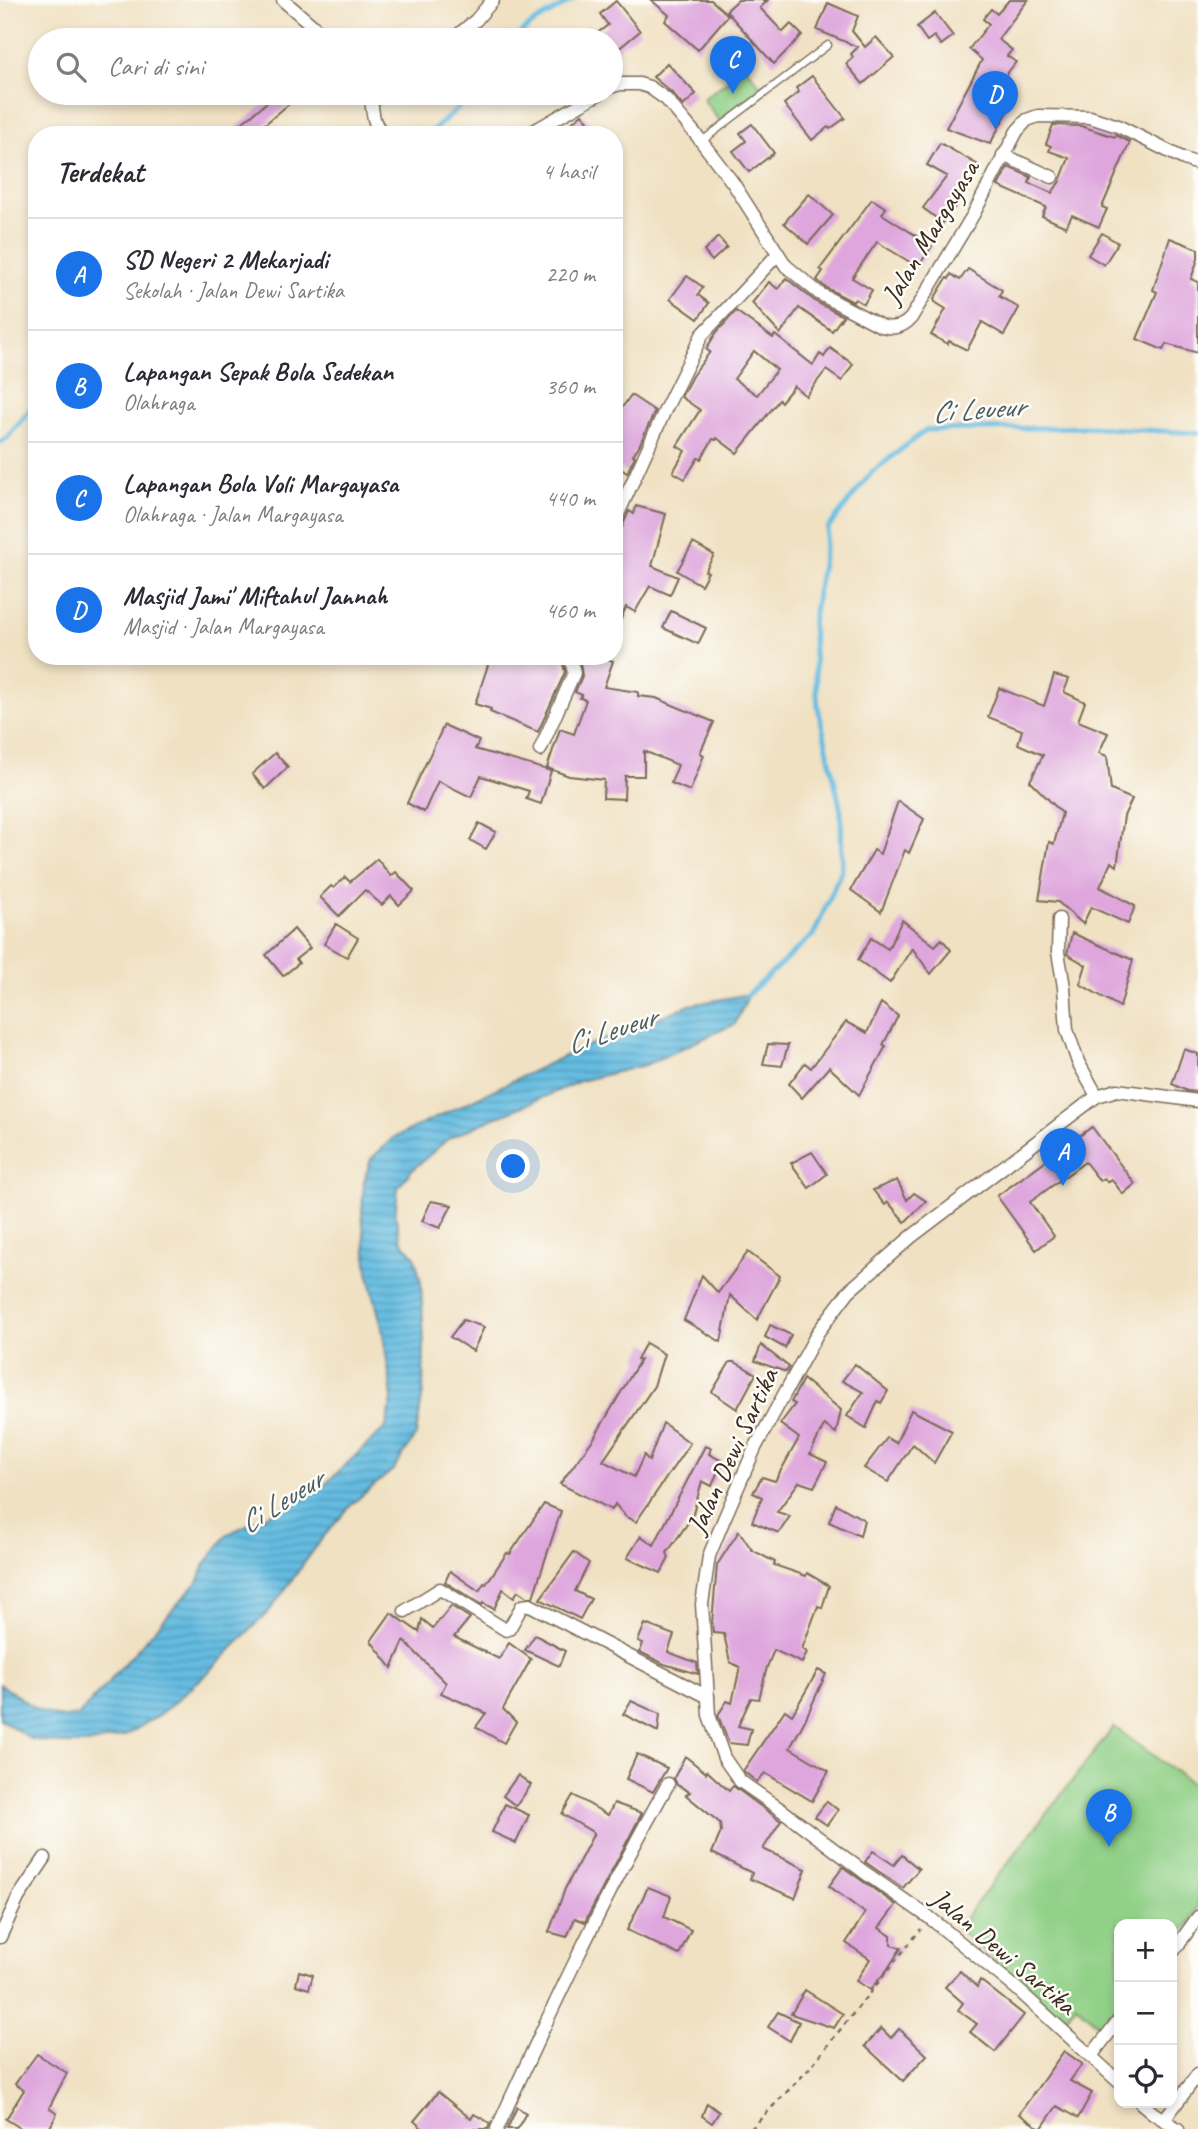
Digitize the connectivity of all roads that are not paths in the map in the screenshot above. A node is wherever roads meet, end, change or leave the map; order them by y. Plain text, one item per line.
1 (283, 0) edge
2 (493, 0) edge
3 (315, 28) edge
4 (466, 28) edge
5 (828, 45) dead end
6 (623, 84) edge
7 (371, 105) edge
8 (579, 105) edge
9 (377, 126) edge
10 (543, 126) edge
11 (702, 141) junction
12 (1003, 155) junction
13 (1198, 164) edge
14 (1052, 177) dead end
15 (778, 254) junction
16 (623, 503) edge
17 (572, 665) edge
18 (540, 750) dead end
19 (1059, 919) dead end
20 (1097, 1096) junction
21 (1198, 1101) edge
22 (405, 1611) dead end
23 (708, 1697) junction
24 (668, 1784) dead end
25 (45, 1858) dead end
26 (1198, 1917) edge
27 (0, 1937) edge
28 (1177, 1946) edge
29 (1114, 2026) edge
30 (1091, 2056) junction
31 (1198, 2074) edge
32 (1114, 2077) edge
33 (1148, 2108) edge
34 (1164, 2120) junction
35 (497, 2129) edge
36 (1178, 2129) edge

1 - 3 street
2 - 4 street
5 - 11 lane
6 - 11 street, Jalan Margayasa
7 - 9 street
8 - 10 street
11 - 15 street, Jalan Margayasa
12 - 13 street, Jalan Margayasa
12 - 14 street
12 - 15 street, Jalan Margayasa
15 - 16 street
17 - 18 street
19 - 20 street
20 - 21 street
20 - 23 street, Jalan Dewi Sartika
22 - 23 street
23 - 30 street, Jalan Dewi Sartika
24 - 35 street
25 - 27 street
26 - 28 street
29 - 30 street
30 - 32 street, Jalan Dewi Sartika
31 - 34 street
33 - 34 street
34 - 36 street

